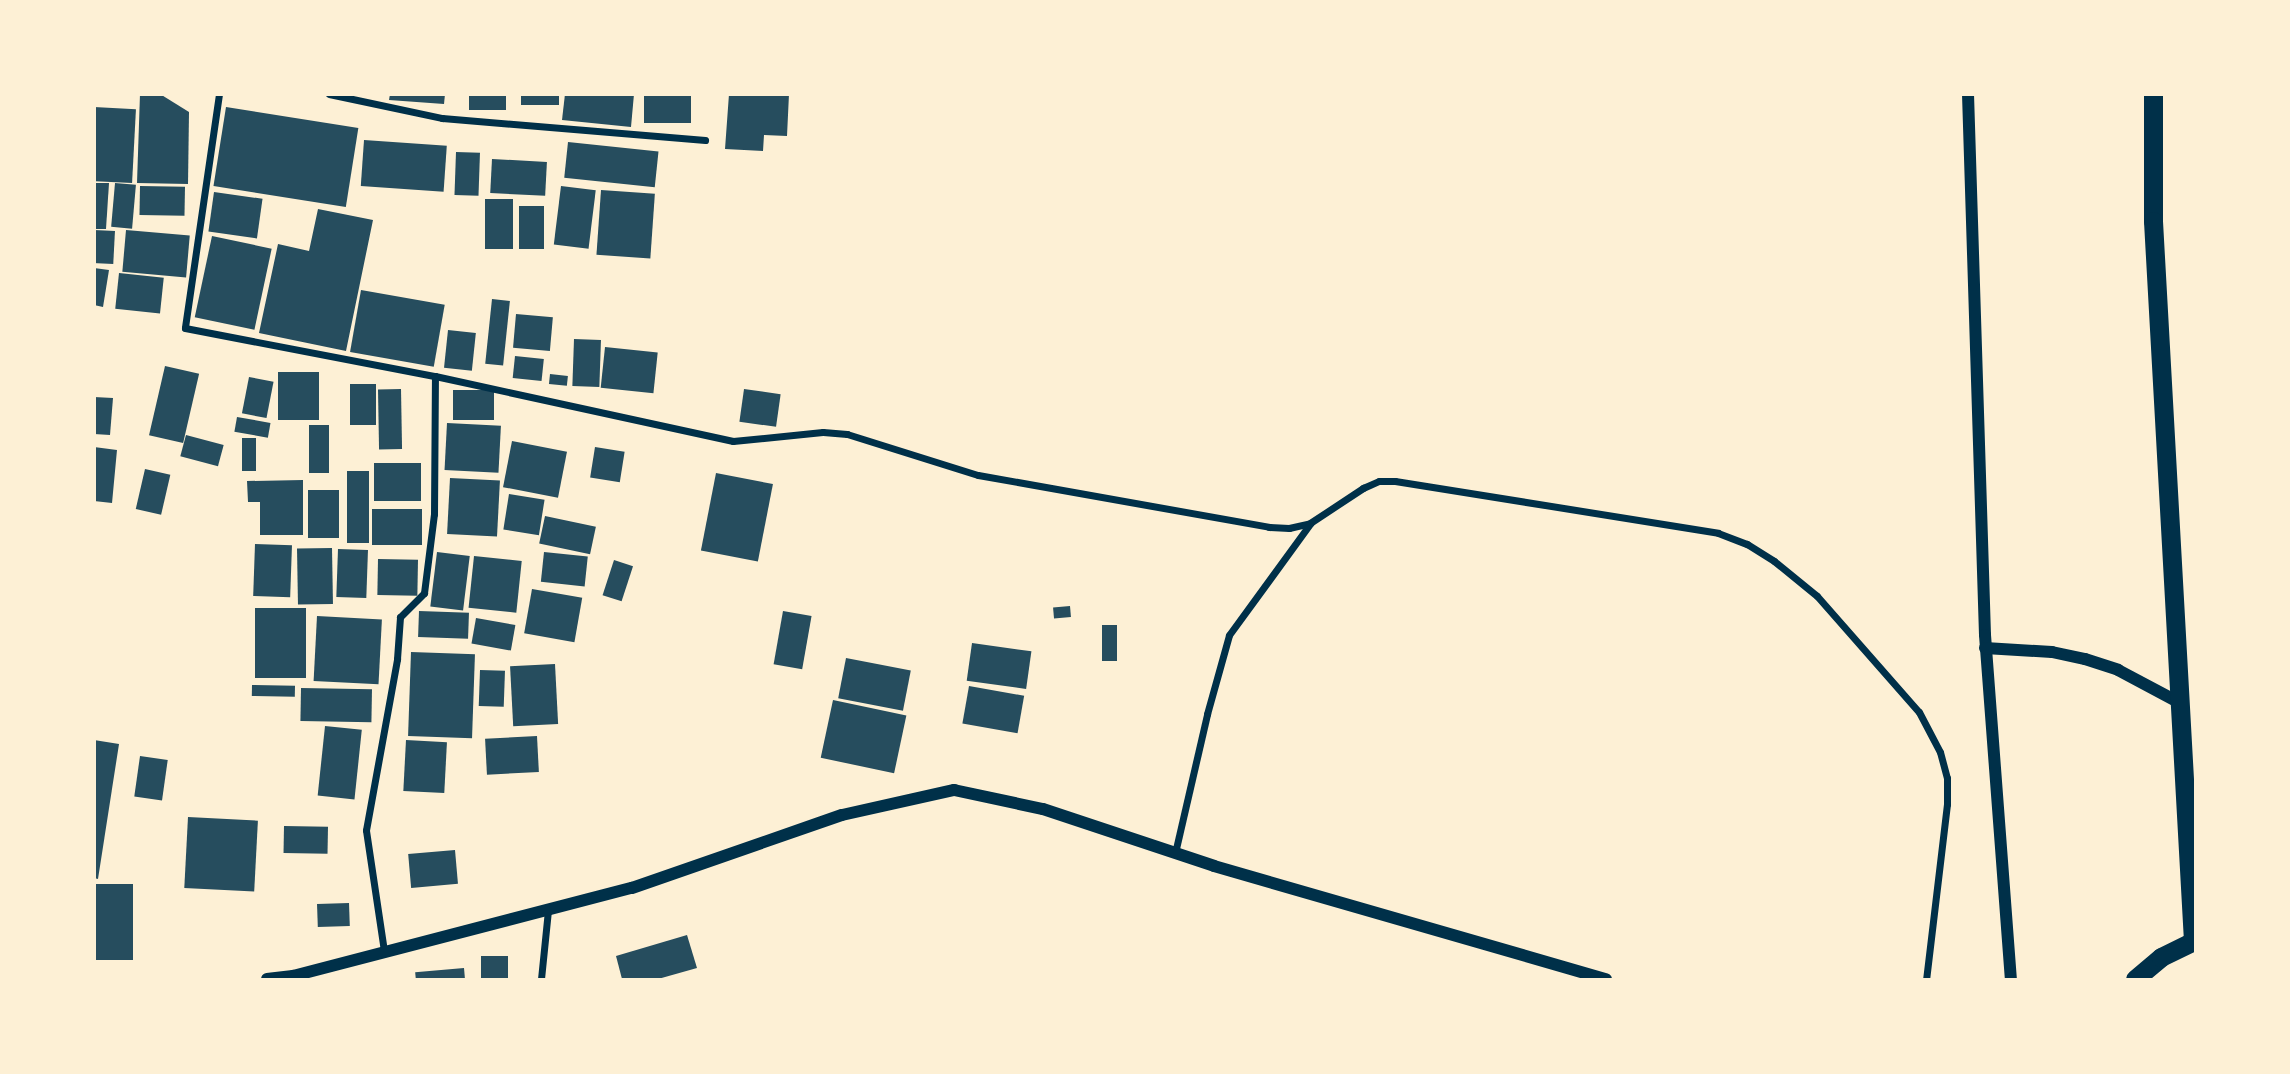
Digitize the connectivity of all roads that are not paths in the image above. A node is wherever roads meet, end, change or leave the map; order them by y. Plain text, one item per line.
1 (219, 94) edge
2 (330, 94) edge
3 (1968, 94) edge
4 (2153, 94) edge
5 (705, 140) dead end
6 (435, 376) junction
7 (1310, 523) junction
8 (1986, 648) junction
9 (2180, 703) junction
10 (1175, 853) junction
11 (548, 911) junction
12 (2194, 940) edge
13 (384, 951) junction
14 (268, 979) edge
15 (541, 979) edge
16 (1606, 979) edge
17 (1926, 979) edge
18 (2011, 979) edge
19 (2135, 979) edge

1 - 6 street
2 - 5 street
3 - 8 street
4 - 9 highway
6 - 7 street
6 - 13 street
7 - 10 street
7 - 17 street
8 - 9 street
8 - 18 street
9 - 12 highway
10 - 11 street
10 - 16 street
11 - 13 street
11 - 15 street
12 - 19 highway
13 - 14 street

